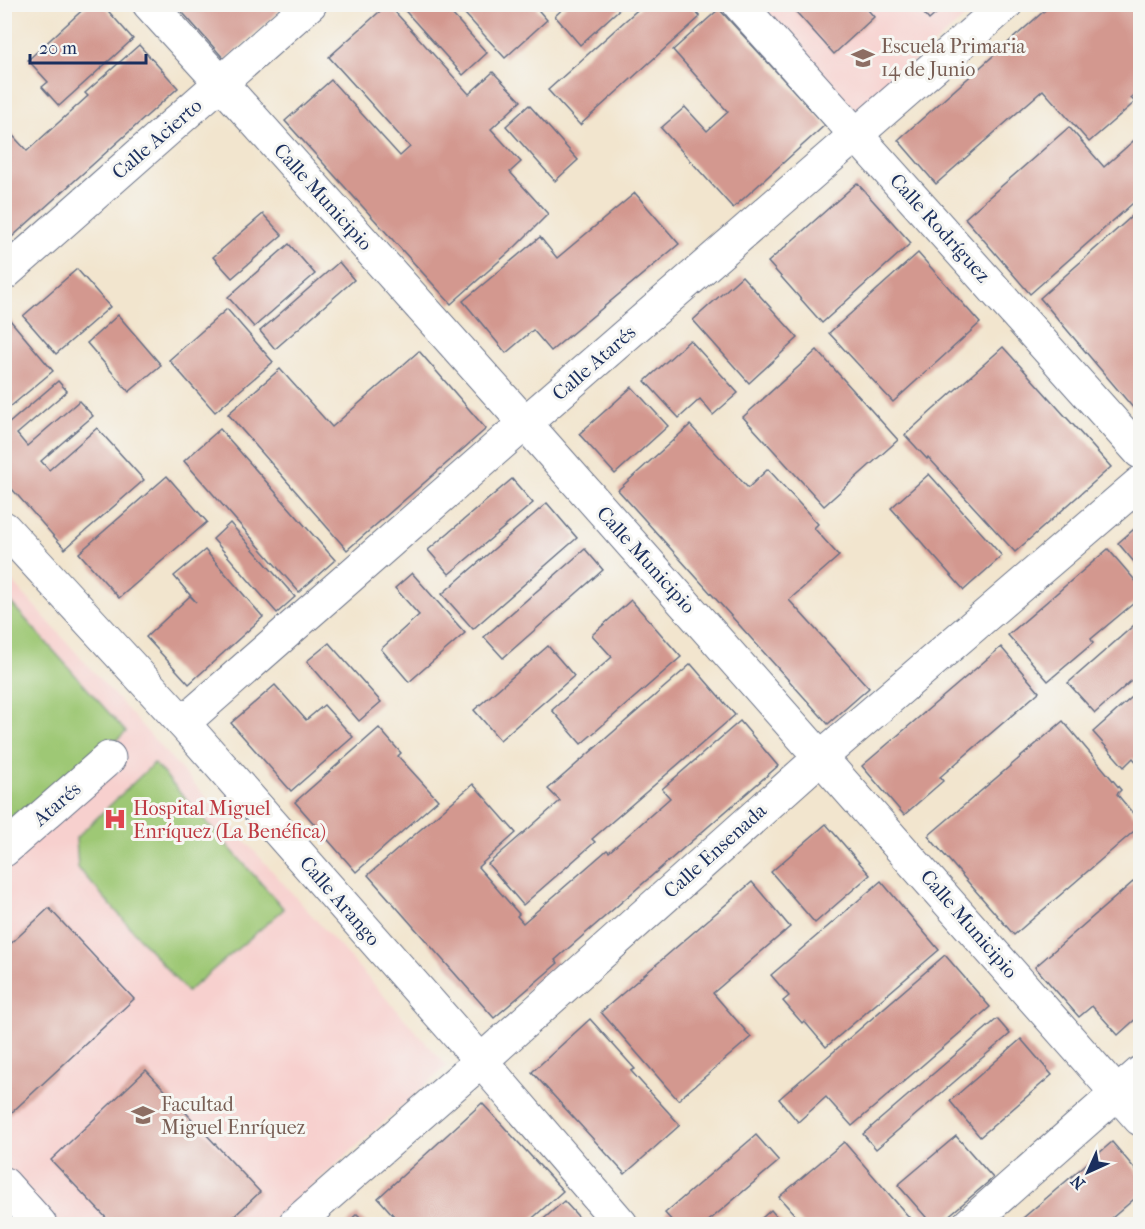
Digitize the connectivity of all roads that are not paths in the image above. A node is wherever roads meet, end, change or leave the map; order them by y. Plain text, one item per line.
1 (149, 4) edge
2 (310, 4) edge
3 (739, 4) edge
4 (1006, 4) edge
5 (221, 83) junction
6 (856, 135) junction
7 (4, 274) edge
8 (525, 423) junction
9 (1140, 452) edge
10 (1140, 483) edge
11 (4, 528) edge
12 (183, 723) junction
13 (821, 757) junction
14 (110, 758) dead end
15 (4, 850) edge
16 (482, 1061) junction
17 (1129, 1083) edge
18 (1140, 1119) edge
19 (4, 1184) edge
20 (40, 1224) edge
21 (295, 1224) edge
22 (621, 1224) edge
23 (969, 1224) edge

1 - 5 street, Calle Municipio
2 - 5 street, Calle Acierto
3 - 6 street, Calle Rodríguez
4 - 6 street, Calle Atarés
5 - 7 street, Calle Acierto
5 - 8 street, Calle Municipio
6 - 8 street, Calle Atarés
6 - 9 street, Calle Rodríguez
8 - 12 street, Calle Atarés
8 - 13 street, Calle Municipio
10 - 13 street, Calle Ensenada
11 - 12 street, Calle Arango
12 - 16 street, Calle Arango
13 - 16 street, Calle Ensenada
13 - 17 street, Calle Municipio
14 - 15 street, Atarés
16 - 21 street, Calle Ensenada
16 - 22 street, Calle Arango
17 - 18 street, Calle Municipio
17 - 23 street
19 - 20 street

